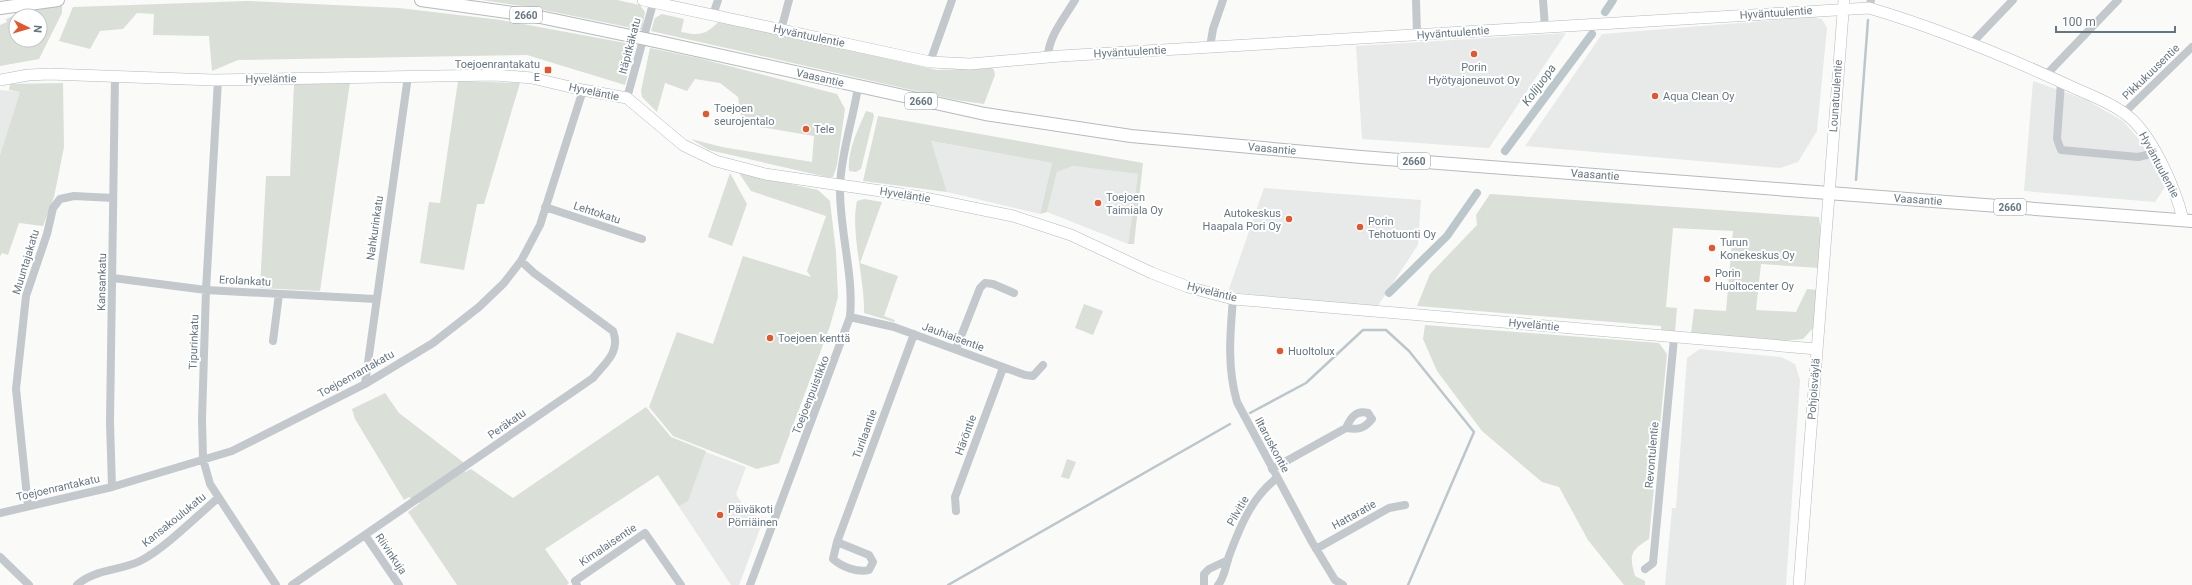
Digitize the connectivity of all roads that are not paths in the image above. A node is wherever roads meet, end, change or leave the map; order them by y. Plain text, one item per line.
1 (58, 0) edge
2 (421, 0) edge
3 (718, 0) edge
4 (789, 0) edge
5 (952, 0) edge
6 (1075, 0) edge
7 (1223, 0) edge
8 (1416, 0) edge
9 (1543, 0) edge
10 (2013, 0) edge
11 (2118, 0) edge
12 (651, 1) edge
13 (42, 2) junction
14 (1870, 4) edge
15 (1843, 5) edge
16 (0, 8) edge
17 (0, 14) edge
18 (713, 15) junction
19 (1545, 28) junction
20 (781, 30) junction
21 (1417, 36) junction
22 (1970, 45) junction
23 (1210, 47) junction
24 (2192, 47) edge
25 (1048, 57) junction
26 (930, 62) junction
27 (2046, 75) junction
28 (114, 76) junction
29 (408, 76) junction
30 (0, 80) edge
31 (218, 80) junction
32 (2061, 82) junction
33 (858, 87) junction
34 (583, 90) junction
35 (627, 98) junction
36 (2124, 113) junction
37 (2155, 153) junction
38 (840, 186) junction
39 (1829, 192) junction
40 (113, 198) junction
41 (545, 207) junction
42 (2188, 221) edge
43 (642, 239) dead end
44 (521, 261) junction
45 (113, 278) junction
46 (206, 290) junction
47 (1014, 293) dead end
48 (279, 294) junction
49 (375, 299) junction
50 (1233, 299) junction
51 (850, 317) junction
52 (914, 334) junction
53 (1674, 338) junction
54 (273, 341) dead end
55 (956, 349) junction
56 (1817, 349) junction
57 (1043, 365) dead end
58 (1003, 368) junction
59 (365, 384) junction
60 (1346, 428) dead end
61 (203, 459) junction
62 (1272, 469) junction
63 (1277, 478) junction
64 (112, 487) junction
65 (218, 498) junction
66 (1405, 505) dead end
67 (28, 506) junction
68 (956, 511) dead end
69 (0, 513) edge
70 (365, 535) junction
71 (837, 542) junction
72 (1316, 549) junction
73 (0, 557) edge
74 (1228, 560) junction
75 (1645, 569) dead end
76 (1333, 582) edge
77 (29, 585) edge
78 (78, 585) edge
79 (276, 585) edge
80 (292, 585) edge
81 (399, 585) edge
82 (578, 585) edge
83 (681, 585) edge
84 (750, 585) edge
85 (1204, 585) edge
86 (1218, 585) edge
87 (1343, 585) edge
88 (1799, 585) edge

1 - 13 main road
2 - 33 main road, Vaasantie / 2660, bridge
3 - 18 street
4 - 20 street
5 - 26 street
6 - 25 street
7 - 23 street
8 - 21 street
9 - 19 street
10 - 22 street
11 - 27 street
12 - 18 street, Hyväntuulentie
12 - 35 street, Itäpitkäkatu
13 - 16 main road
13 - 17 main road
14 - 15 street, Hyväntuulentie
14 - 22 street, Hyväntuulentie
15 - 19 street, Hyväntuulentie
15 - 39 street, Lounatuulentie
18 - 20 street, Hyväntuulentie
19 - 21 street, Hyväntuulentie
20 - 26 street, Hyväntuulentie
21 - 23 street, Hyväntuulentie
22 - 27 street, Hyväntuulentie
23 - 25 street, Hyväntuulentie
24 - 36 street, Pikkukuusentie
25 - 26 street, Hyväntuulentie
27 - 32 street, Hyväntuulentie
28 - 30 street, Hyveläntie
28 - 31 street, Hyveläntie
28 - 40 street, Kansankatu
29 - 31 street, Hyveläntie
29 - 34 street, Hyveläntie
29 - 49 street, Nahkurinkatu
31 - 46 street, Tipurinkatu
32 - 36 street, Hyväntuulentie
32 - 37 street
33 - 38 street, Toejoenpuistikko
33 - 39 main road, Vaasantie / 2660
34 - 35 street, Hyveläntie
34 - 41 street, Toejoenrantakatu
35 - 38 street, Hyveläntie
36 - 37 street, Hyväntuulentie
37 - 42 street, Hyväntuulentie
38 - 50 street, Hyveläntie
38 - 51 street, Toejoenpuistikko
39 - 42 main road, Vaasantie / 2660
39 - 56 street, Pohjoisväylä
40 - 45 street, Kansankatu
40 - 67 street, Muuntajakatu
41 - 43 street, Lehtokatu
41 - 44 street, Toejoenrantakatu
44 - 59 street, Toejoenrantakatu
44 - 70 street, Peräkatu
45 - 46 street, Erolankatu
45 - 64 street, Kansankatu
46 - 48 street, Erolankatu
46 - 61 street, Tipurinkatu
47 - 55 street
48 - 49 street, Erolankatu
48 - 54 street
49 - 59 street, Nahkurinkatu
50 - 53 street, Hyveläntie
50 - 62 street, Iltaruskontie
51 - 52 street, Jauhiaisentie
51 - 84 street, Toejoenpuistikko
52 - 55 street, Jauhiaisentie
52 - 71 street, Turilaantie
53 - 56 street, Hyveläntie
53 - 75 street, Revontulentie
55 - 58 street, Jauhiaisentie
56 - 88 street, Pohjoisväylä
57 - 58 street, Jauhiaisentie
58 - 68 street, Häröntie
59 - 61 street, Toejoenrantakatu
60 - 62 street
61 - 64 street, Toejoenrantakatu
61 - 65 street, Tipurinkatu
62 - 63 street, Iltaruskontie
63 - 72 street, Iltaruskontie
63 - 74 street, Pilvitie
64 - 67 street, Toejoenrantakatu
65 - 78 street, Kansakoulukatu
65 - 79 street, Tipurinkatu
66 - 72 street, Hattaratie
67 - 69 street, Toejoenrantakatu
70 - 80 street, Peräkatu
70 - 81 street, Riivinkuja
71 - 71 street, Turilaantie
72 - 76 street, Iltaruskontie
73 - 77 street
74 - 85 street
74 - 86 street, Pilvitie
76 - 87 street, Iltaruskontie
82 - 83 street, Kimalaisentie

